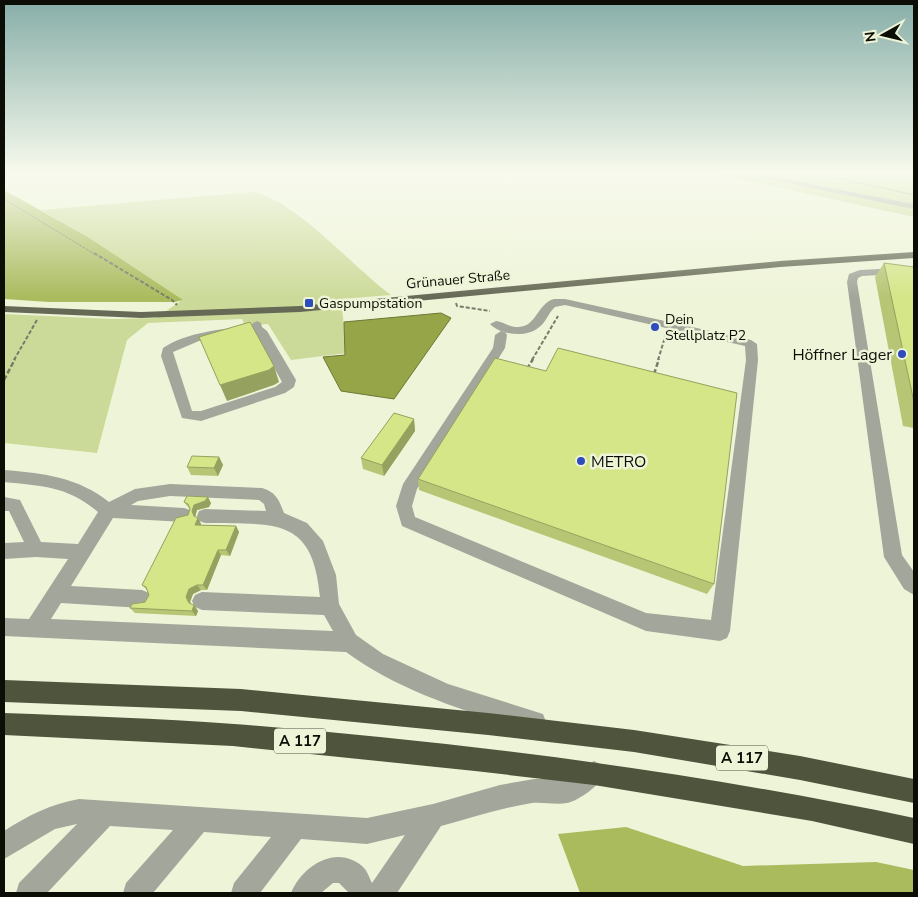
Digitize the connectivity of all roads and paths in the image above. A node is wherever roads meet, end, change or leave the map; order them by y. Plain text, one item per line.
1 (30, 214) edge
2 (914, 255) edge
3 (914, 270) edge
4 (4, 309) edge
5 (180, 312) junction
6 (559, 312) dead end
7 (38, 318) dead end
8 (669, 325) junction
9 (256, 327) joint
10 (526, 371) edge
11 (4, 380) edge
12 (652, 381) edge
13 (4, 476) edge
14 (4, 504) edge
15 (108, 511) junction
16 (184, 515) edge
17 (205, 516) dead end
18 (277, 518) junction
19 (36, 549) junction
20 (4, 551) edge
21 (82, 552) junction
22 (914, 586) edge
23 (56, 594) junction
24 (142, 599) dead end
25 (202, 601) dead end
26 (330, 606) junction
27 (4, 627) edge
28 (34, 629) junction
29 (349, 642) junction
30 (4, 691) edge
31 (4, 724) edge
32 (568, 734) junction
33 (594, 773) junction
34 (914, 791) edge
35 (104, 814) junction
36 (433, 816) junction
37 (198, 820) junction
38 (294, 826) junction
39 (914, 831) edge
40 (4, 846) edge
41 (29, 893) edge
42 (136, 893) edge
43 (244, 893) edge
44 (304, 893) edge
45 (363, 893) edge
46 (382, 893) edge

1 - 5 path
2 - 5 main road, Grünauer Straße
3 - 22 street
4 - 5 main road, Grünauer Straße
6 - 10 path
7 - 11 path
8 - 8 street
8 - 12 path
9 - 9 street
13 - 15 street
14 - 19 street
15 - 16 street
15 - 18 street
15 - 21 street
17 - 18 street
18 - 26 street
19 - 20 street
19 - 21 street
21 - 23 street
23 - 24 street
23 - 28 street
25 - 26 street
26 - 29 street
27 - 28 street
28 - 29 street
29 - 32 street
30 - 32 highway, A 117
31 - 33 highway, A 117
32 - 34 highway, A 117
33 - 36 street
33 - 39 highway, A 117
35 - 37 street
35 - 40 street
35 - 41 street
36 - 38 street
36 - 46 street
37 - 38 street
37 - 42 street
38 - 43 street
44 - 45 street

